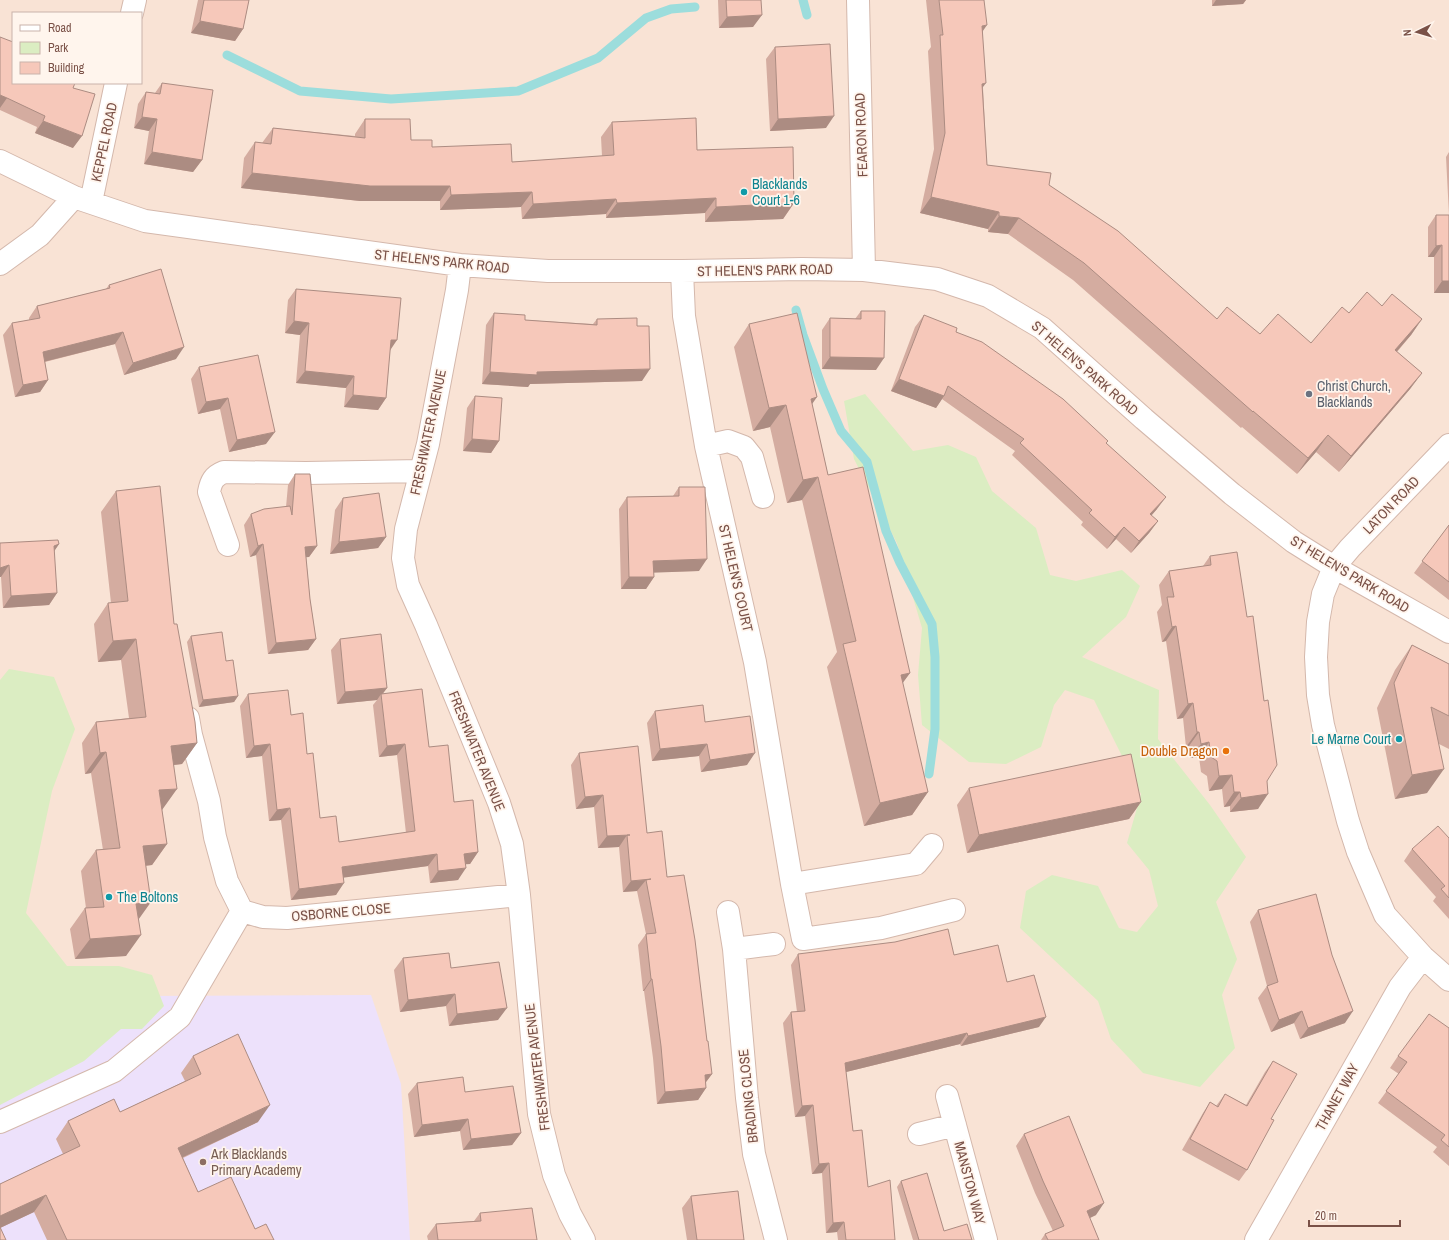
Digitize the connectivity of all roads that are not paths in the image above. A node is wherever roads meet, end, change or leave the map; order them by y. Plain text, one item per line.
1 (135, 0) edge
2 (858, 0) edge
3 (132, 12) edge
4 (116, 84) edge
5 (0, 161) edge
6 (82, 199) junction
7 (0, 264) edge
8 (460, 265) junction
9 (864, 270) junction
10 (682, 271) junction
11 (1449, 445) edge
12 (706, 446) junction
13 (421, 471) junction
14 (763, 497) dead end
15 (228, 546) dead end
16 (1334, 567) junction
17 (1449, 632) edge
18 (184, 698) edge
19 (932, 845) dead end
20 (792, 884) junction
21 (519, 895) junction
22 (954, 910) dead end
23 (242, 911) junction
24 (728, 912) dead end
25 (774, 944) dead end
26 (734, 949) junction
27 (1423, 957) junction
28 (1449, 980) edge
29 (947, 1096) dead end
30 (0, 1122) edge
31 (955, 1125) junction
32 (920, 1134) dead end
33 (584, 1240) edge
34 (776, 1240) edge
35 (986, 1240) edge
36 (1256, 1240) edge

1 - 3 street
2 - 9 street, FEARON ROAD
4 - 6 street, KEPPEL ROAD
5 - 6 street, ST HELEN'S PARK ROAD
6 - 7 street
6 - 8 street, ST HELEN'S PARK ROAD
8 - 10 street, ST HELEN'S PARK ROAD
8 - 13 street, FRESHWATER AVENUE
9 - 10 street, ST HELEN'S PARK ROAD
9 - 16 street, ST HELEN'S PARK ROAD
10 - 12 street, ST HELEN'S COURT
11 - 16 street, LATON ROAD
12 - 14 street
12 - 20 street, ST HELEN'S COURT
13 - 15 street
13 - 21 street, FRESHWATER AVENUE
16 - 17 street, ST HELEN'S PARK ROAD
16 - 27 street, LATON ROAD
18 - 23 street
19 - 20 street
20 - 22 street, ST HELEN'S COURT
21 - 23 street, OSBORNE CLOSE
21 - 33 street, FRESHWATER AVENUE
23 - 30 street
24 - 26 street, BRADING CLOSE
25 - 26 street
26 - 34 street, BRADING CLOSE
27 - 28 street, LATON ROAD
27 - 36 street, THANET WAY
29 - 31 street, MANSTON WAY
31 - 32 street, MANSTON WAY
31 - 35 street, MANSTON WAY

